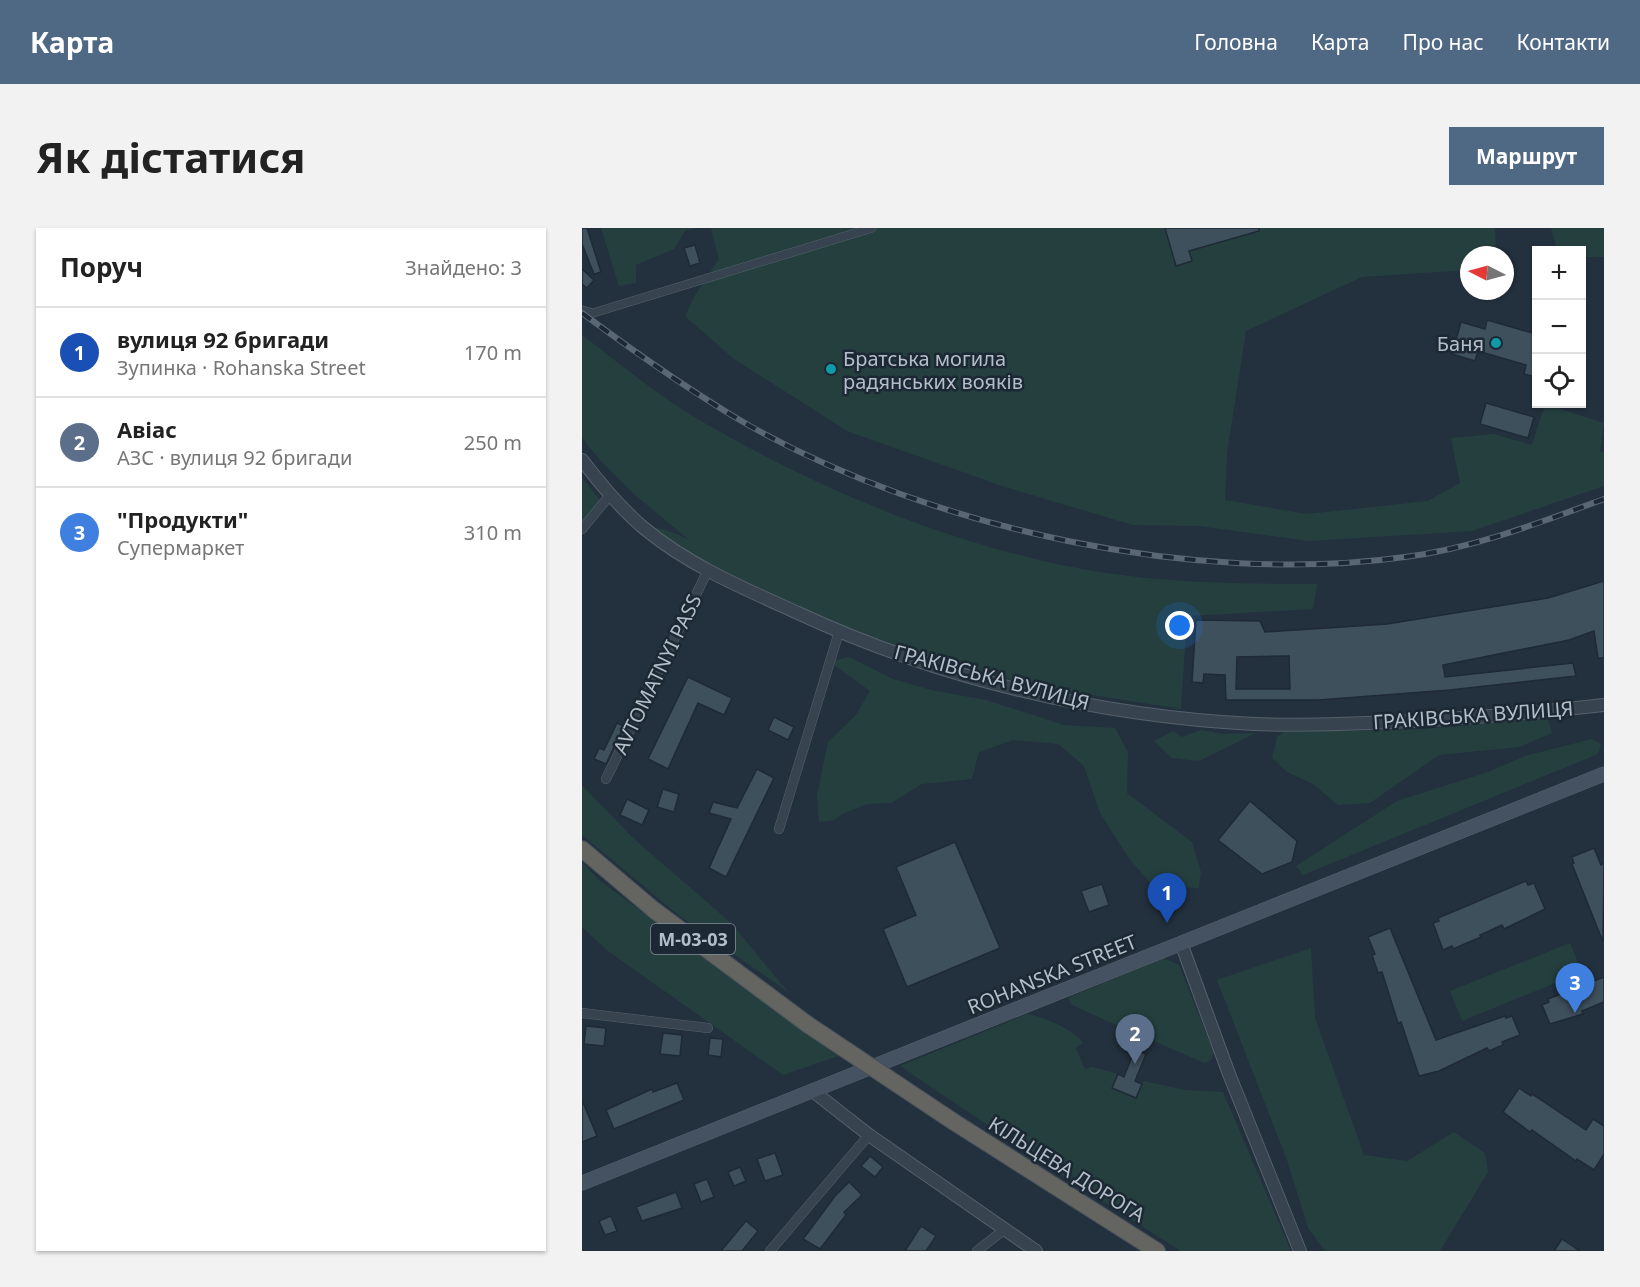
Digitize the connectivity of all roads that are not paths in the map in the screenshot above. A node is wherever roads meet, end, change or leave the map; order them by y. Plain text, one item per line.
1 (872, 228) edge
2 (582, 310) edge
3 (582, 460) edge
4 (610, 495) junction
5 (582, 530) edge
6 (708, 570) junction
7 (839, 632) junction
8 (1604, 705) edge
9 (1604, 774) edge
10 (606, 779) dead end
11 (779, 829) dead end
12 (582, 849) edge
13 (1181, 943) junction
14 (582, 1013) edge
15 (708, 1028) dead end
16 (814, 1092) junction
17 (869, 1135) junction
18 (582, 1183) edge
19 (1005, 1229) junction
20 (770, 1251) edge
21 (976, 1251) edge
22 (1036, 1251) edge
23 (1157, 1251) edge
24 (1300, 1251) edge

1 - 2 street
3 - 4 street, ГРАКІВСЬКА ВУЛИЦЯ
4 - 5 street
4 - 6 street, ГРАКІВСЬКА ВУЛИЦЯ
6 - 7 street, ГРАКІВСЬКА ВУЛИЦЯ
6 - 10 street, AVTOMATNYI PASS
7 - 8 street, ГРАКІВСЬКА ВУЛИЦЯ
7 - 11 street
9 - 13 main road, ROHANSKA STREET
12 - 23 highway, КІЛЬЦЕВА ДОРОГА / М-03-03, bridge
13 - 16 main road, ROHANSKA STREET
13 - 24 street
14 - 15 street
16 - 17 street
16 - 18 main road, ROHANSKA STREET
17 - 19 street
17 - 20 street
19 - 21 street
19 - 22 street

